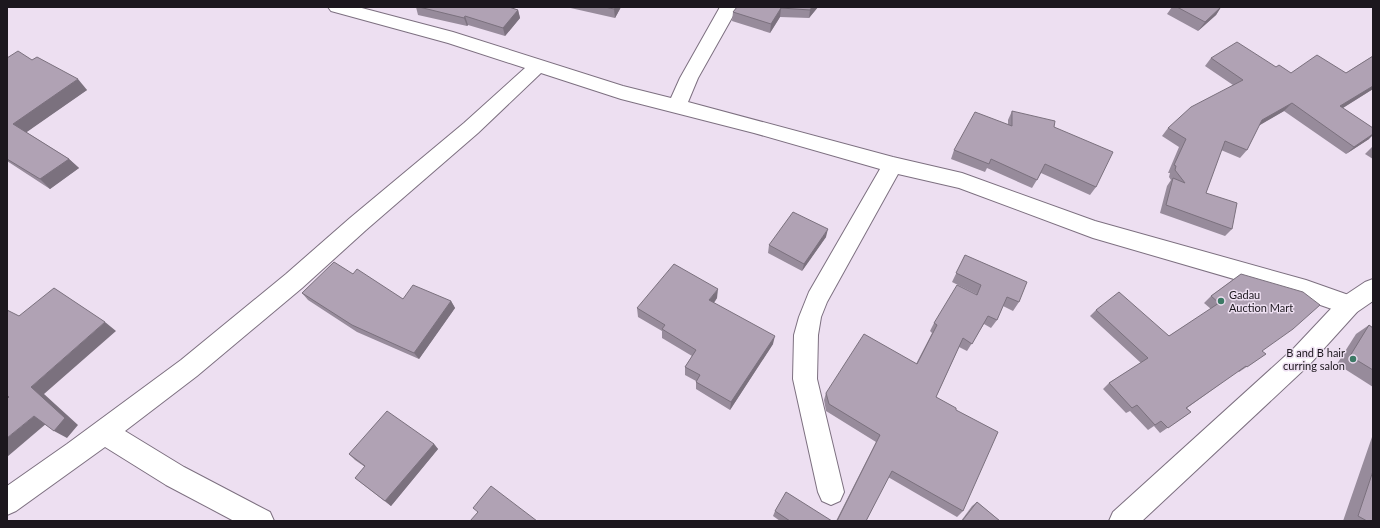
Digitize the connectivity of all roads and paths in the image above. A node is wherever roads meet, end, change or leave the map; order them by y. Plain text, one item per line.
1 (337, 7) edge
2 (729, 7) edge
3 (538, 65) junction
4 (676, 107) junction
5 (893, 165) junction
6 (1373, 289) edge
7 (1348, 305) junction
8 (104, 432) junction
9 (831, 492) dead end
10 (7, 502) edge
11 (261, 521) edge
12 (1122, 521) edge

1 - 3 street
2 - 4 street
3 - 4 street
3 - 8 street
4 - 5 street
5 - 7 street
5 - 9 street
6 - 7 street
7 - 12 street
8 - 10 street
8 - 11 street

